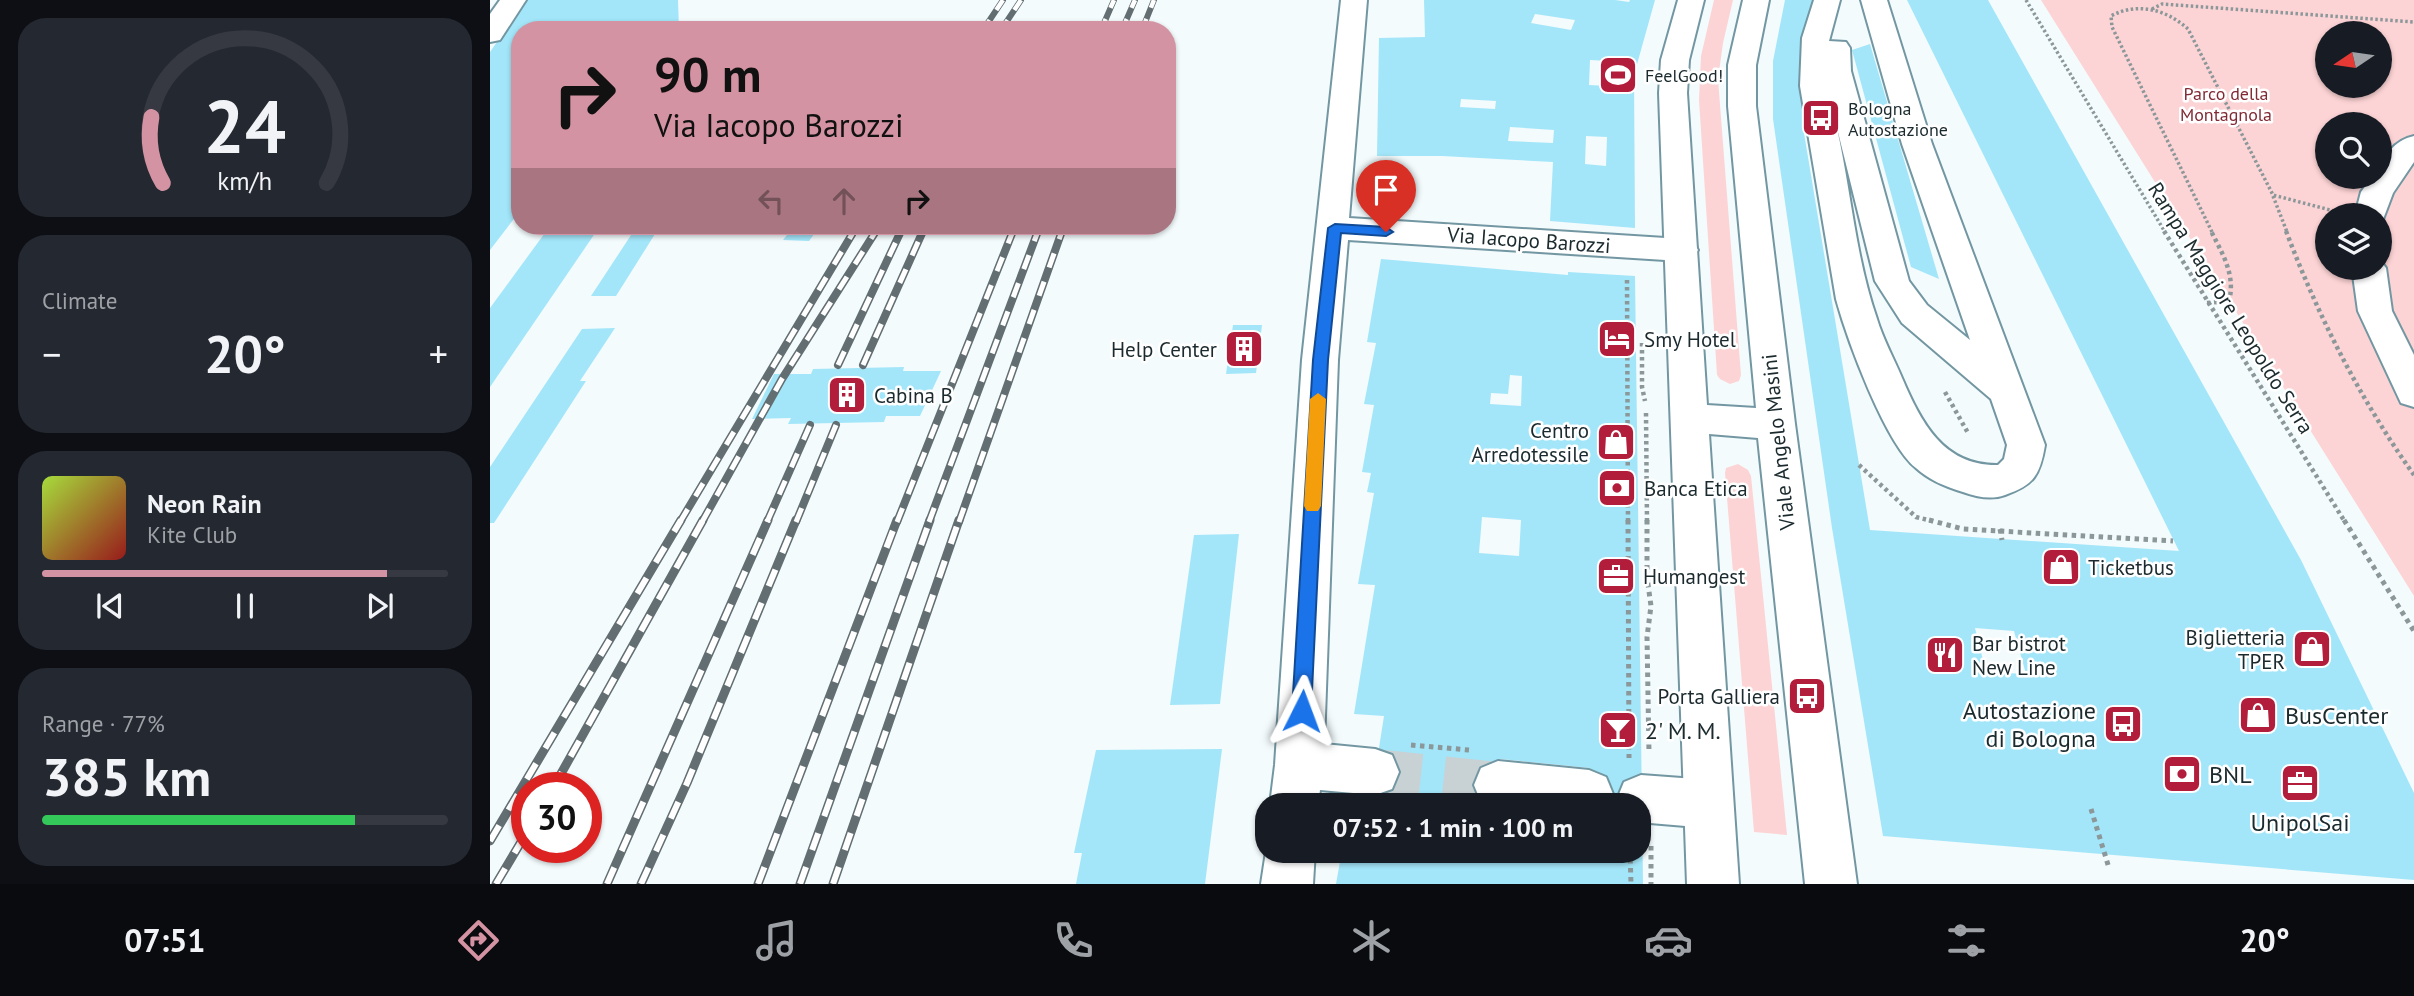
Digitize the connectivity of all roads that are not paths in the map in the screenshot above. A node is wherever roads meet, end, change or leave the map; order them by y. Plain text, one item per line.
1 (513, 0) edge
2 (1354, 0) edge
3 (1691, 0) edge
4 (1756, 0) edge
5 (1827, 0) edge
6 (1849, 0) edge
7 (1874, 0) edge
8 (490, 34) edge
9 (2414, 145) edge
10 (2374, 203) edge
11 (1335, 228) junction
12 (1681, 250) junction
13 (2371, 280) edge
14 (2414, 393) edge
15 (2008, 394) junction
16 (1689, 418) junction
17 (1776, 424) junction
18 (1375, 772) tunnel mouth
19 (1296, 785) edge
20 (1498, 785) tunnel mouth
21 (1643, 790) road end
22 (1579, 793) edge
23 (1709, 804) junction
24 (1289, 863) edge
25 (1287, 884) edge
26 (1713, 884) edge
27 (1831, 884) edge

1 - 8 main road
2 - 11 main road
3 - 12 main road
4 - 17 main road, Viale Angelo Masini
5 - 15 main road
6 - 15 main road
7 - 15 main road
9 - 10 main road
11 - 12 main road, Via Iacopo Barozzi
11 - 19 main road
12 - 16 main road
13 - 14 main road
16 - 17 main road
16 - 23 main road
17 - 27 main road, Viale Angelo Masini
18 - 19 main road
20 - 22 main road
21 - 23 main road
23 - 26 main road
24 - 25 main road

